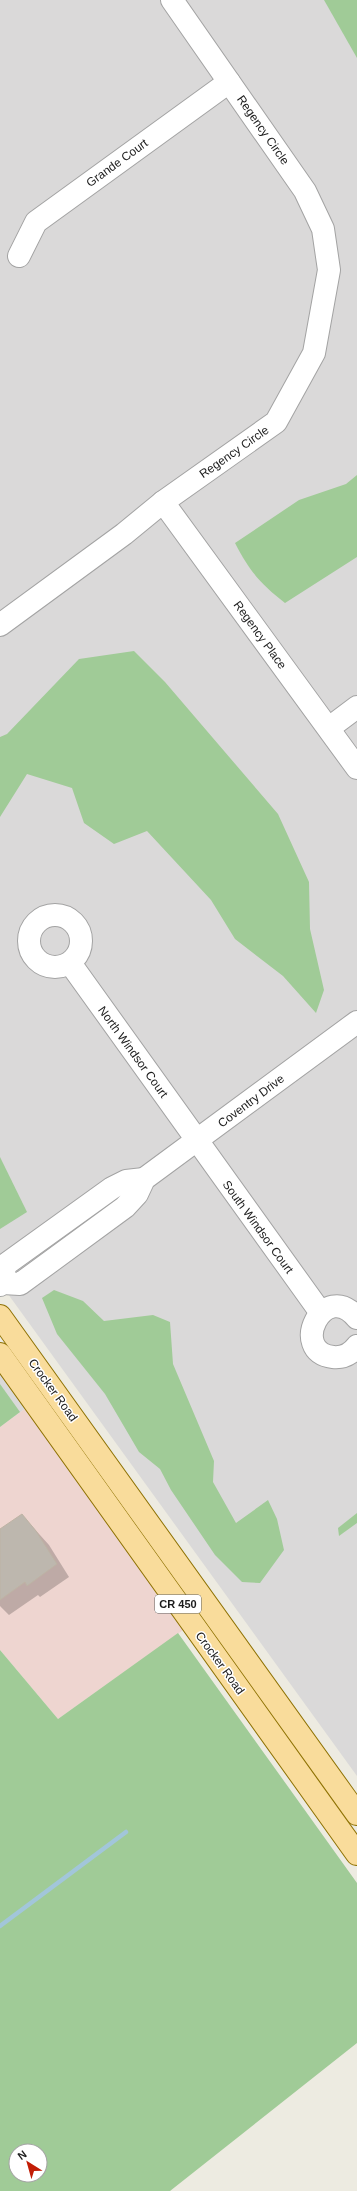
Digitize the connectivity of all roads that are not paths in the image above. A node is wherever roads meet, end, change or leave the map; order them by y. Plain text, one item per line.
1 (172, 0) edge
2 (229, 82) junction
3 (19, 256) dead end
4 (163, 502) junction
5 (0, 625) edge
6 (357, 707) edge
7 (329, 728) junction
8 (357, 768) edge
9 (70, 963) dead end
10 (357, 1022) edge
11 (197, 1141) junction
12 (2, 1284) edge
13 (321, 1313) junction
14 (0, 1316) edge
15 (357, 1318) edge
16 (357, 1346) edge
17 (0, 1354) edge
18 (357, 1814) edge
19 (357, 1854) edge

1 - 2 street, Regency Circle
2 - 3 street, Grande Court
2 - 4 street, Regency Circle
4 - 5 street, Regency Circle
4 - 7 street, Regency Place
6 - 7 street
7 - 8 street, Regency Place
9 - 11 street, North Windsor Court
10 - 11 street, Coventry Drive
11 - 12 street, Coventry Drive
11 - 13 street, South Windsor Court
13 - 15 street
13 - 16 street
14 - 18 main road, Crocker Road
17 - 19 main road, Crocker Road / CR 450

